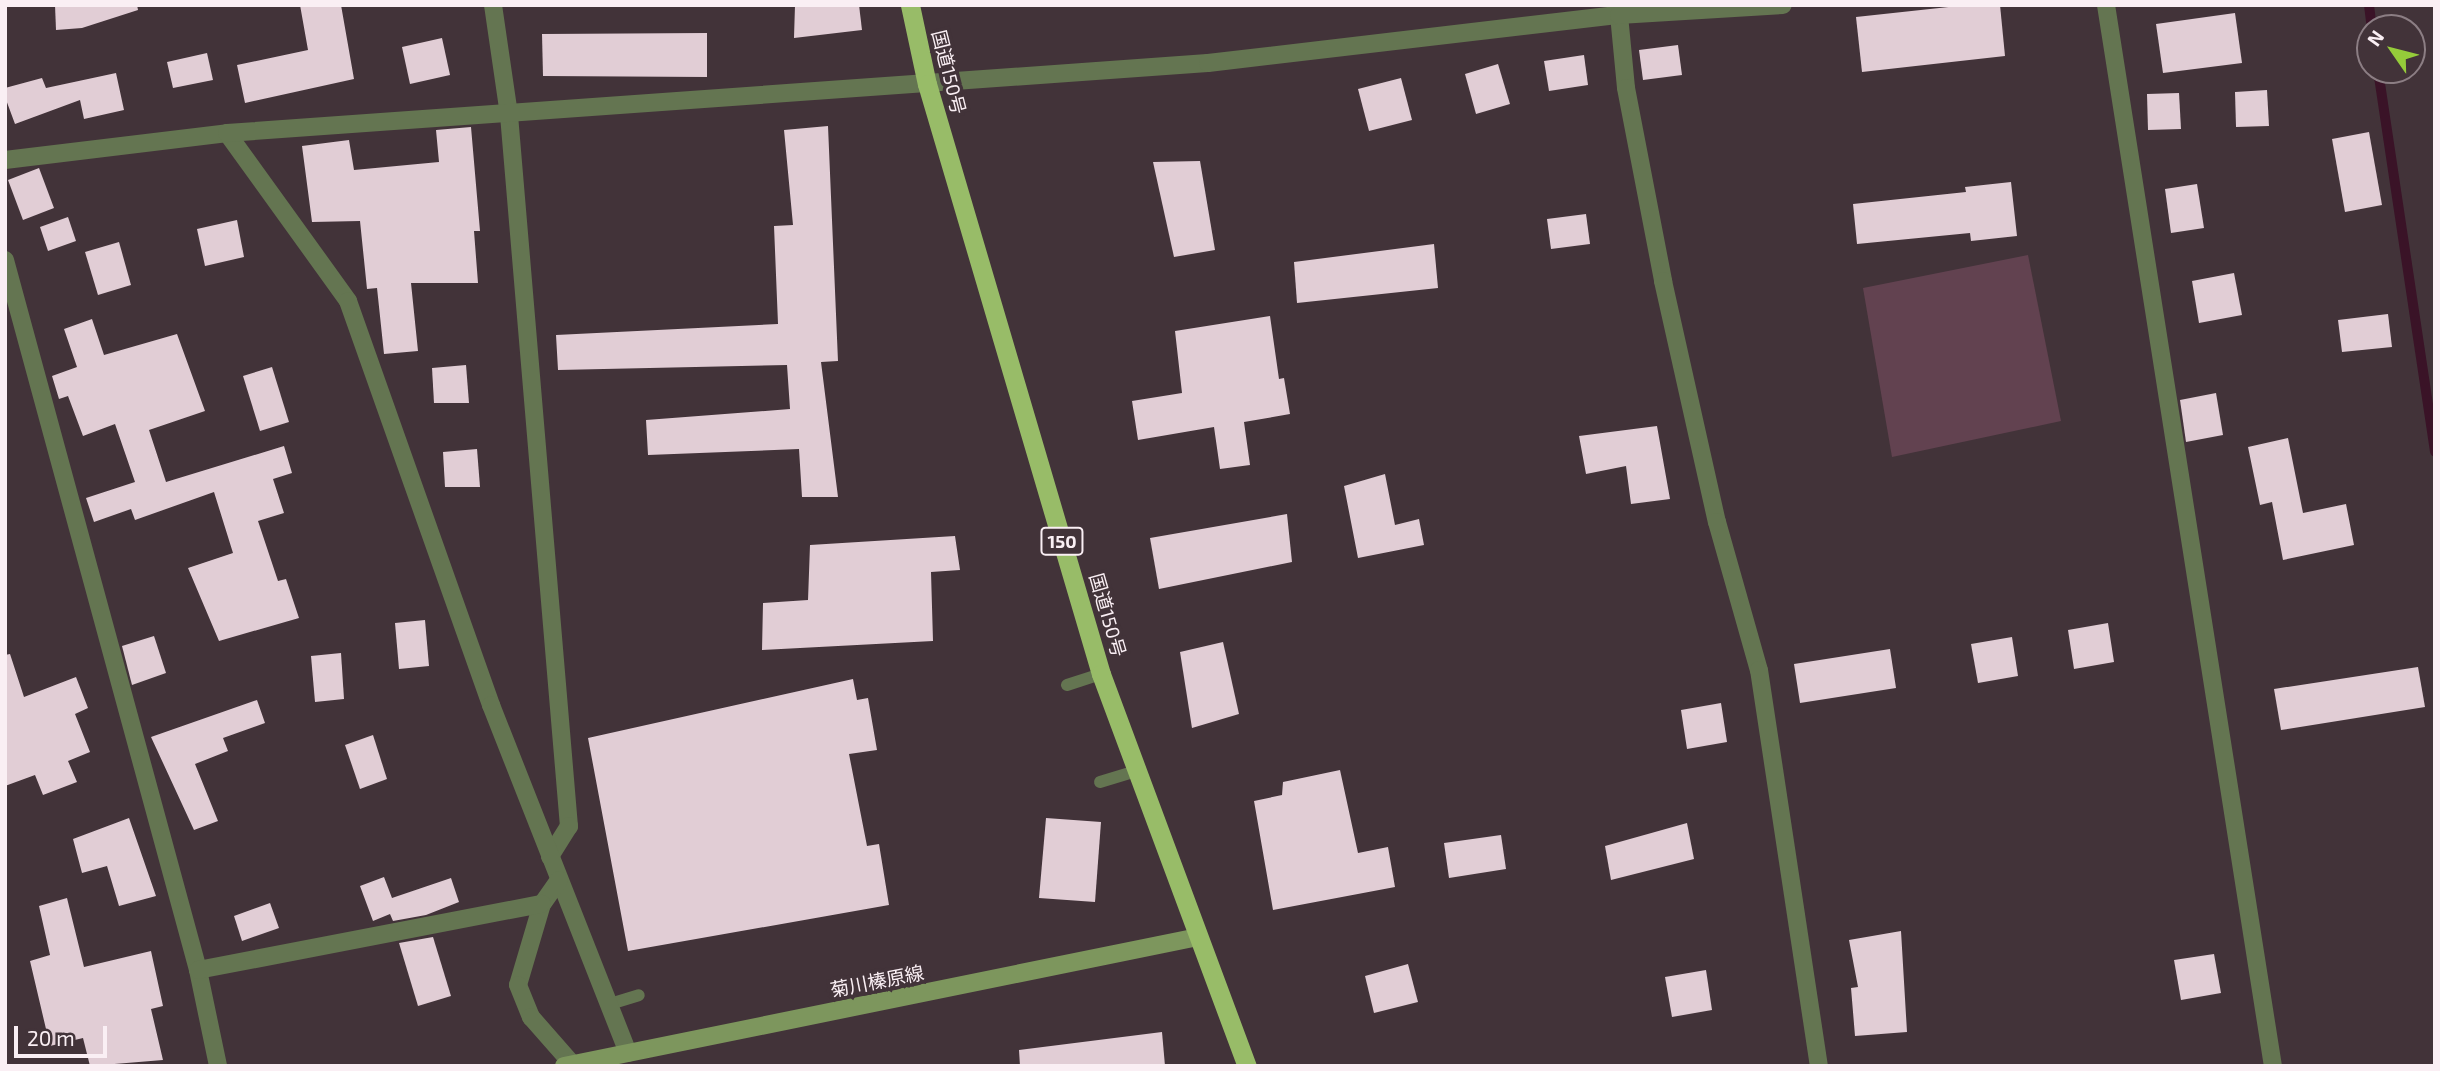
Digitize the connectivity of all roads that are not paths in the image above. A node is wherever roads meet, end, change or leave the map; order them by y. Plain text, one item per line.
1 (493, 5) edge
2 (910, 5) edge
3 (1783, 5) edge
4 (2106, 5) edge
5 (1619, 15) junction
6 (927, 84) junction
7 (509, 115) junction
8 (227, 134) junction
9 (5, 160) edge
10 (5, 260) edge
11 (1101, 674) junction
12 (1067, 685) dead end
13 (1135, 771) junction
14 (1100, 782) dead end
15 (550, 857) junction
16 (559, 880) junction
17 (542, 904) junction
18 (1198, 937) junction
19 (198, 970) junction
20 (639, 995) dead end
21 (610, 1004) junction
22 (628, 1053) junction
23 (570, 1065) edge
24 (218, 1066) edge
25 (1247, 1066) edge
26 (1819, 1066) edge
27 (2273, 1066) edge

1 - 7 street
2 - 6 highway, 国道150号 / 150
3 - 5 street
4 - 27 street
5 - 6 street
5 - 26 street
6 - 7 street
6 - 11 highway, 国道150号 / 150
7 - 8 street
7 - 15 street
8 - 9 street
8 - 15 street
10 - 19 street
11 - 12 lane
11 - 13 highway, 国道150号 / 150
13 - 14 lane
13 - 18 highway, 国道150号 / 150
15 - 16 street
16 - 17 street
16 - 21 street
17 - 19 street
17 - 23 street
18 - 22 main road, 菊川榛原線
18 - 25 highway, 国道150号 / 150
19 - 24 street
20 - 21 lane
21 - 22 street
22 - 23 main road, 菊川榛原線

